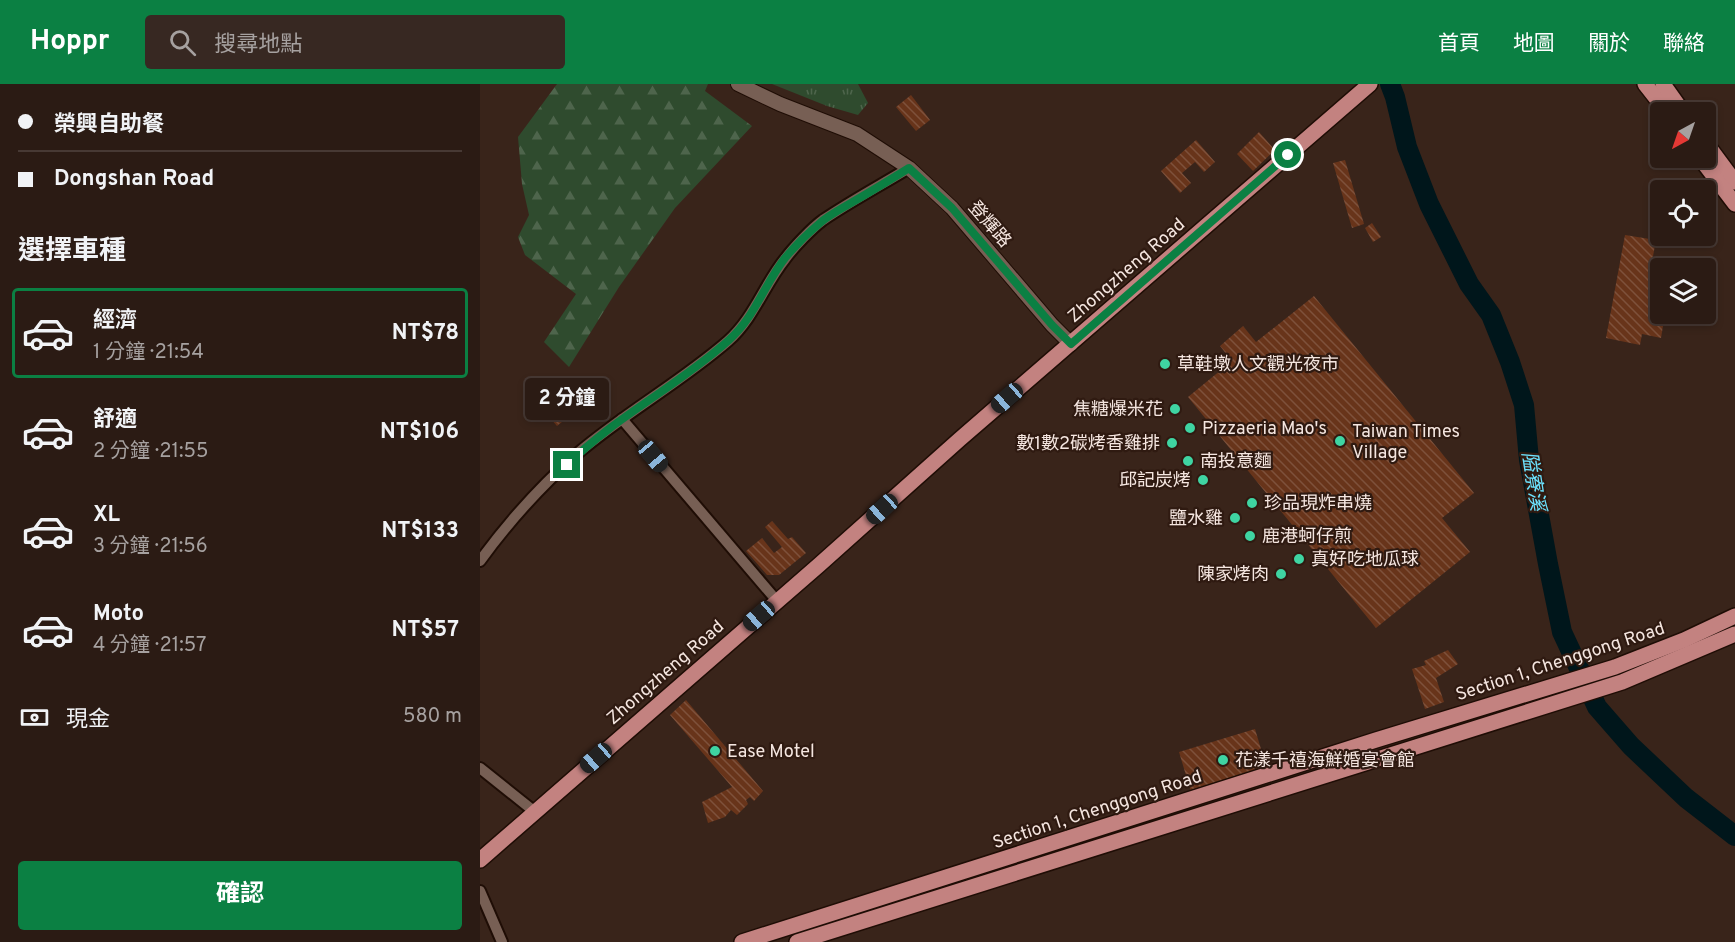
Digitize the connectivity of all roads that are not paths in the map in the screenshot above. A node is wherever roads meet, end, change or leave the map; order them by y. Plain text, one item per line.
1 (738, 84) edge
2 (1370, 84) edge
3 (1645, 84) edge
4 (1663, 84) edge
5 (1658, 102) edge
6 (1676, 102) edge
7 (1716, 160) edge
8 (909, 168) junction
9 (1710, 168) edge
10 (1733, 190) edge
11 (1071, 344) junction
12 (622, 419) junction
13 (480, 561) edge
14 (777, 601) junction
15 (1735, 616) edge
16 (1735, 634) edge
17 (480, 768) edge
18 (535, 812) junction
19 (480, 860) edge
20 (480, 891) edge
21 (502, 942) edge
22 (742, 942) edge
23 (797, 942) edge

1 - 8 street, 登輝路
2 - 11 main road, Zhongzheng Road
3 - 5 main road
4 - 6 main road
7 - 10 main road
8 - 11 street, 登輝路
8 - 12 street
9 - 10 main road
11 - 14 main road, Zhongzheng Road
12 - 13 street
12 - 14 street
14 - 18 main road, Zhongzheng Road
15 - 22 main road, Section 1, Chenggong Road
16 - 23 main road, Section 1, Chenggong Road
17 - 18 street
18 - 19 main road, Zhongzheng Road
20 - 21 street

